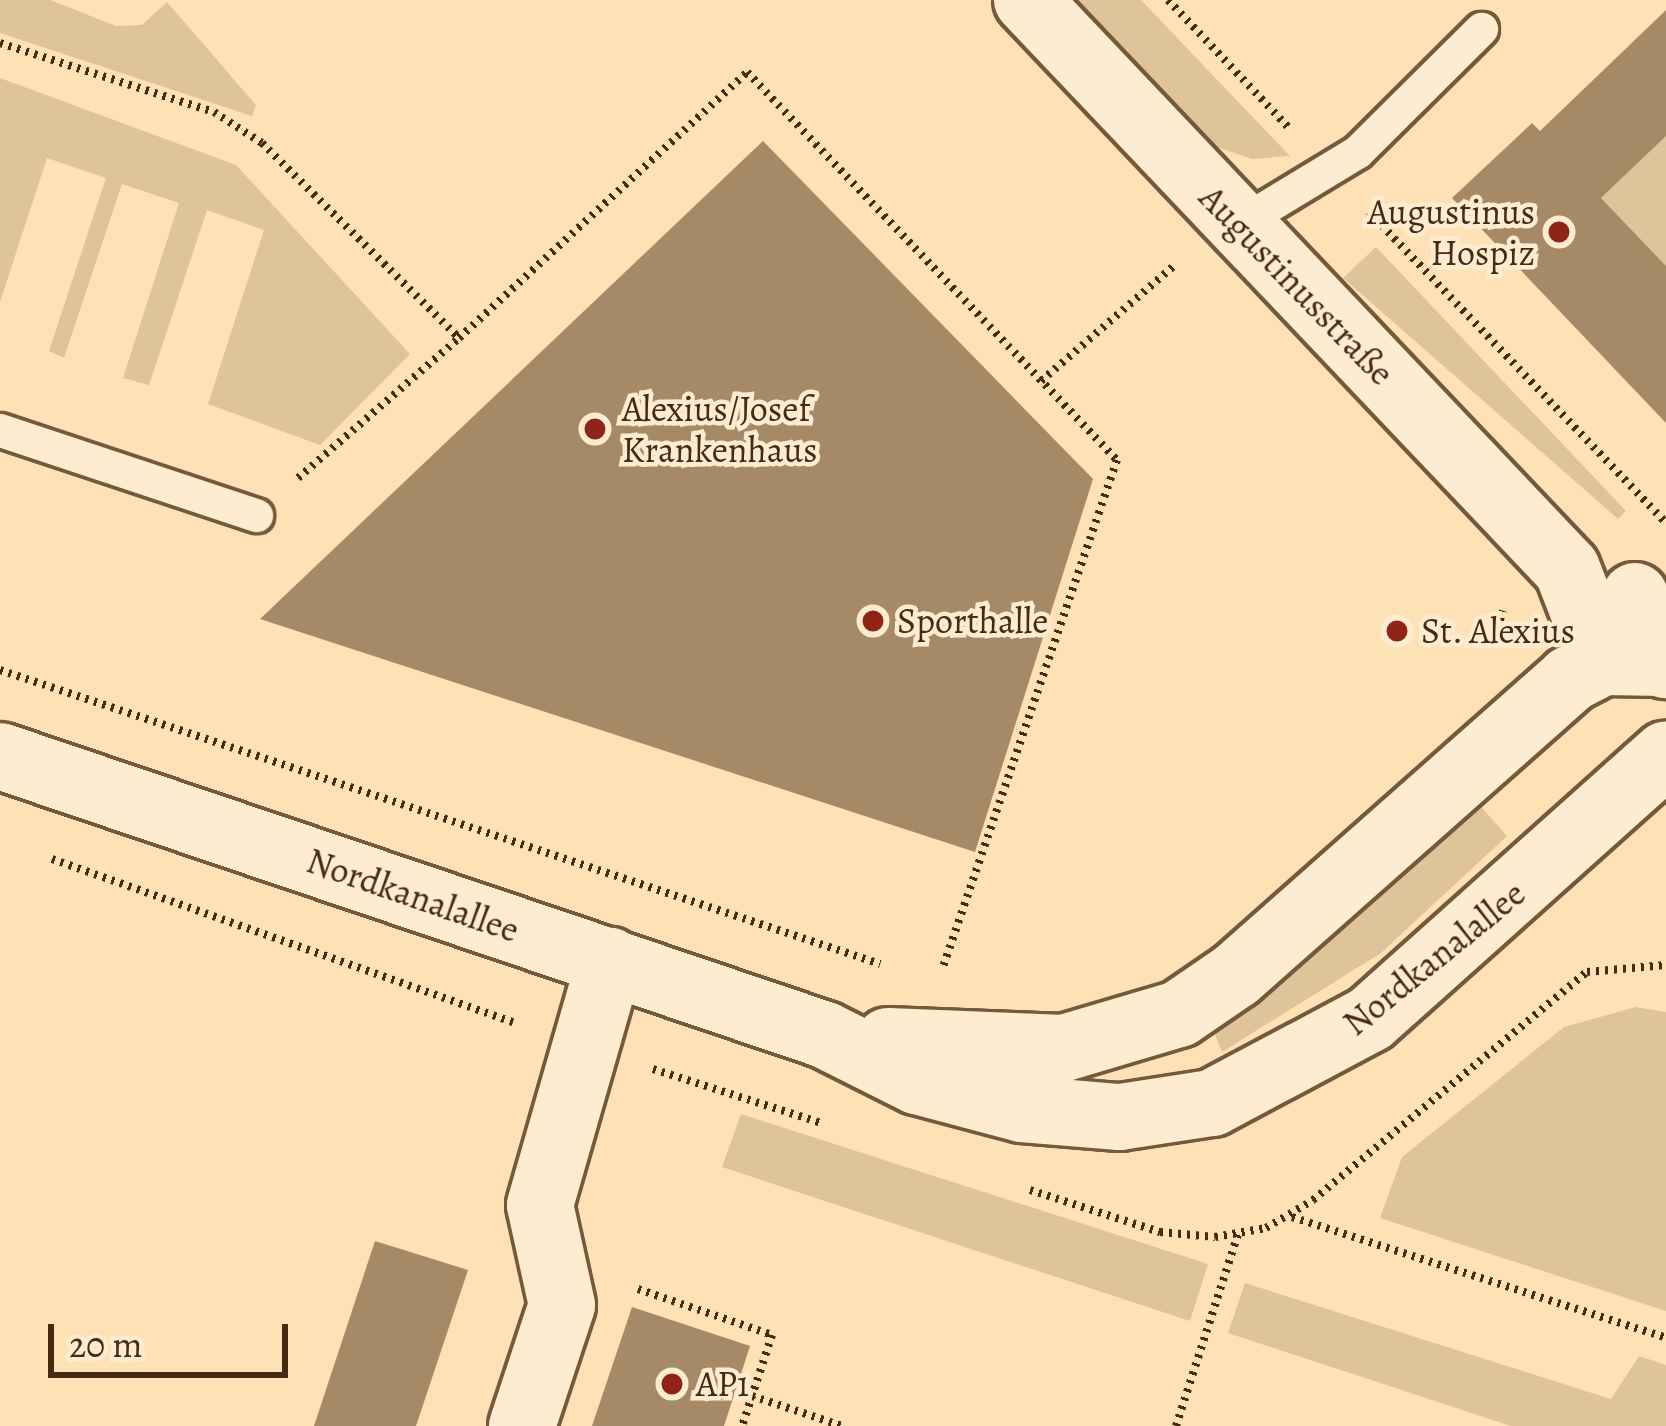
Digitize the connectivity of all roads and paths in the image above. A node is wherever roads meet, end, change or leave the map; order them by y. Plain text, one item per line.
1 (1027, 0) edge
2 (1168, 0) edge
3 (1481, 29) dead end
4 (0, 43) edge
5 (1330, 171) junction
6 (1238, 224) junction
7 (459, 338) junction
8 (1041, 381) junction
9 (0, 430) edge
10 (256, 514) joint
11 (1666, 523) edge
12 (1567, 569) junction
13 (1651, 603) edge
14 (1650, 663) edge
15 (0, 670) edge
16 (1666, 754) edge
17 (0, 756) edge
18 (610, 962) junction
19 (1666, 964) edge
20 (893, 968) dead end
21 (951, 986) dead end
22 (825, 1035) junction
23 (1238, 1234) dead end
24 (632, 1270) dead end
25 (1666, 1339) edge
26 (752, 1396) junction
27 (522, 1426) edge
28 (742, 1426) edge
29 (842, 1426) edge
30 (1176, 1426) edge

1 - 6 main road, Augustinusstraße
2 - 5 path
3 - 5 lane
4 - 7 path
5 - 6 lane
5 - 11 path
6 - 8 path
6 - 12 main road, Augustinusstraße
7 - 8 path
7 - 10 path
8 - 21 path
9 - 10 lane
12 - 13 main road, Augustinusstraße
12 - 14 main road, Augustinusstraße
13 - 14 main road
14 - 16 main road
14 - 22 main road, Nordkanalallee
15 - 20 path
16 - 22 main road, Nordkanalallee
17 - 18 main road, Nordkanalallee
18 - 22 main road, Nordkanalallee
18 - 27 main road
19 - 25 path
23 - 30 path
24 - 26 path
26 - 28 path
26 - 29 path

